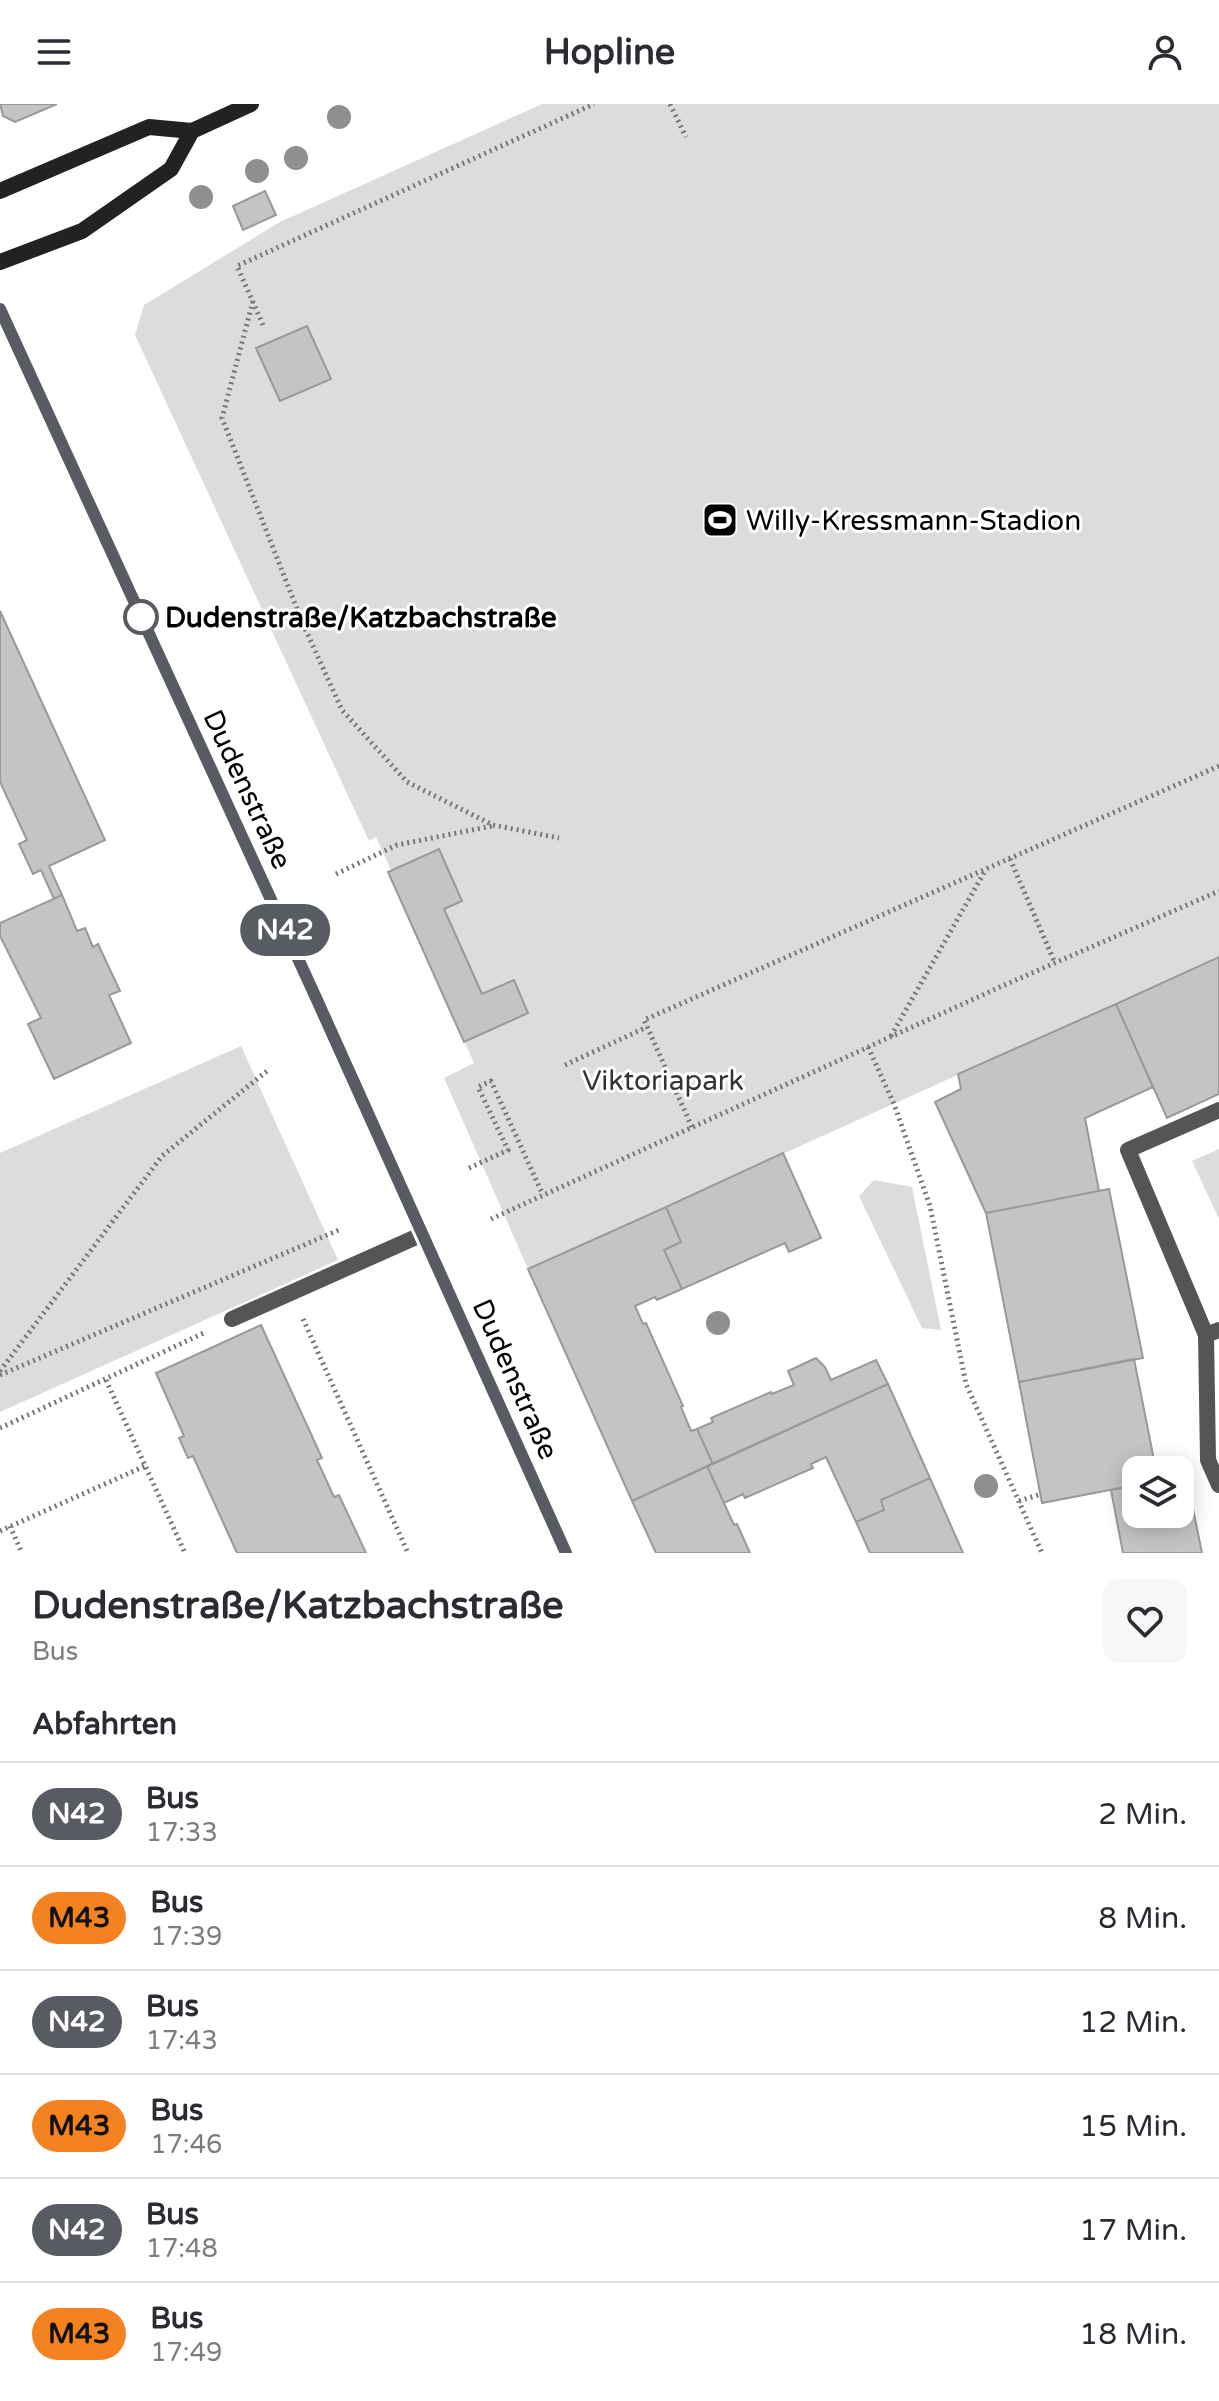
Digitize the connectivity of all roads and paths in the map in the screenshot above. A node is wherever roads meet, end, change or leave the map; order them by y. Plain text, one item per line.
1 (251, 104) edge
2 (594, 104) edge
3 (670, 104) edge
4 (192, 131) junction
5 (686, 137) dead end
6 (0, 191) edge
7 (0, 262) edge
8 (253, 301) junction
9 (0, 309) edge
10 (263, 325) dead end
11 (1219, 766) edge
12 (493, 825) junction
13 (559, 838) dead end
14 (1010, 859) junction
15 (985, 870) junction
16 (336, 874) dead end
17 (1219, 891) edge
18 (1055, 963) junction
19 (647, 1027) junction
20 (889, 1037) junction
21 (868, 1047) junction
22 (565, 1065) dead end
23 (267, 1071) dead end
24 (1219, 1110) edge
25 (692, 1127) junction
26 (469, 1168) dead end
27 (543, 1195) junction
28 (491, 1219) dead end
29 (339, 1230) dead end
30 (423, 1234) junction
31 (291, 1293) junction
32 (232, 1319) joint
33 (1213, 1333) edge
34 (0, 1373) edge
35 (106, 1380) junction
36 (0, 1428) edge
37 (145, 1466) junction
38 (1219, 1485) edge
39 (1041, 1494) dead end
40 (1019, 1501) junction
41 (10, 1526) junction
42 (0, 1531) edge
43 (22, 1553) edge
44 (185, 1553) edge
45 (408, 1553) edge
46 (566, 1553) edge
47 (1042, 1553) edge

1 - 4 main road
2 - 8 path
3 - 5 path
4 - 6 main road
4 - 7 main road
8 - 10 path
8 - 12 path
9 - 30 main road, Dudenstraße
11 - 14 path
12 - 13 path
12 - 16 path
14 - 15 path
14 - 18 path
15 - 19 path
15 - 20 path
17 - 18 path
18 - 20 path
19 - 22 path
19 - 25 path
20 - 21 path
21 - 25 path
21 - 40 path
23 - 34 path
24 - 33 lane
25 - 27 path
26 - 27 path
27 - 28 path
29 - 34 path
30 - 31 lane
30 - 46 main road, Dudenstraße
31 - 32 lane
31 - 45 path
32 - 35 path
33 - 38 lane
35 - 36 path
35 - 37 path
37 - 41 path
37 - 44 path
39 - 40 path
40 - 47 path
41 - 42 path
41 - 43 path

